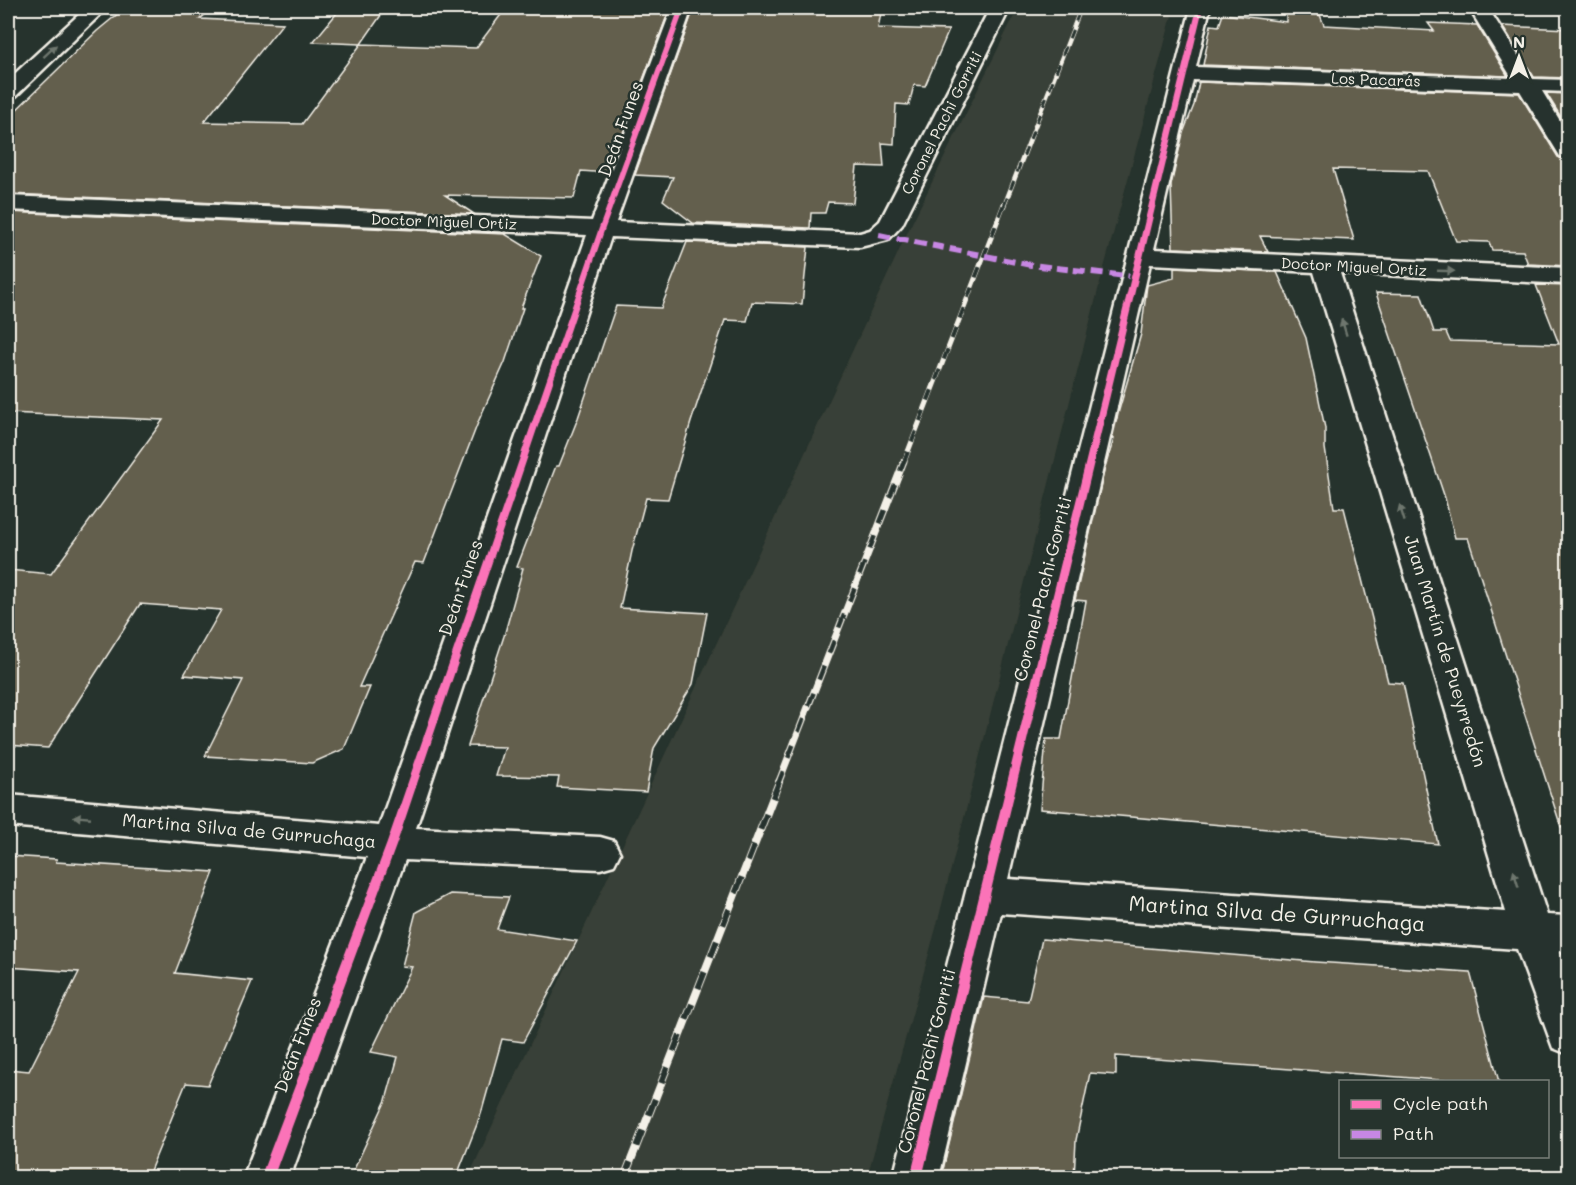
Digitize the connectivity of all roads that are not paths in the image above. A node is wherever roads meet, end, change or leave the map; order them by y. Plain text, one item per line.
1 (97, 8) edge
2 (682, 8) edge
3 (1000, 8) edge
4 (1200, 8) edge
5 (1479, 8) edge
6 (1184, 73) junction
7 (1527, 85) junction
8 (1569, 86) edge
9 (8, 91) edge
10 (1569, 151) edge
11 (8, 203) edge
12 (602, 228) junction
13 (879, 235) joint
14 (1139, 256) junction
15 (1325, 266) junction
16 (1569, 276) edge
17 (8, 810) edge
18 (392, 843) junction
19 (600, 853) dead end
20 (985, 895) junction
21 (1550, 932) edge
22 (1569, 1034) edge
23 (266, 1178) edge
24 (916, 1178) edge

9 -> 1 street
2 - 12 street, Deán Funes
3 - 13 street, Coronel Pachi Gorriti
4 - 6 street, Coronel Pachi Gorriti
5 - 7 street
6 - 7 street, Los Pacarás
6 - 14 street, Coronel Pachi Gorriti
7 - 8 street, Los Pacarás
7 - 10 street
11 - 12 street, Doctor Miguel Ortiz
12 - 13 street, Doctor Miguel Ortiz
12 - 18 street, Deán Funes
14 - 15 street, Doctor Miguel Ortiz
14 - 20 street, Coronel Pachi Gorriti
15 -> 16 street, Doctor Miguel Ortiz
21 -> 15 street, Juan Martín de Pueyrredón
18 -> 17 street, Martina Silva de Gurruchaga
18 - 19 street, Martina Silva de Gurruchaga
18 - 23 street, Deán Funes
20 - 21 street, Martina Silva de Gurruchaga
20 - 24 street, Coronel Pachi Gorriti
21 - 22 street, Juan Martín de Pueyrredón

